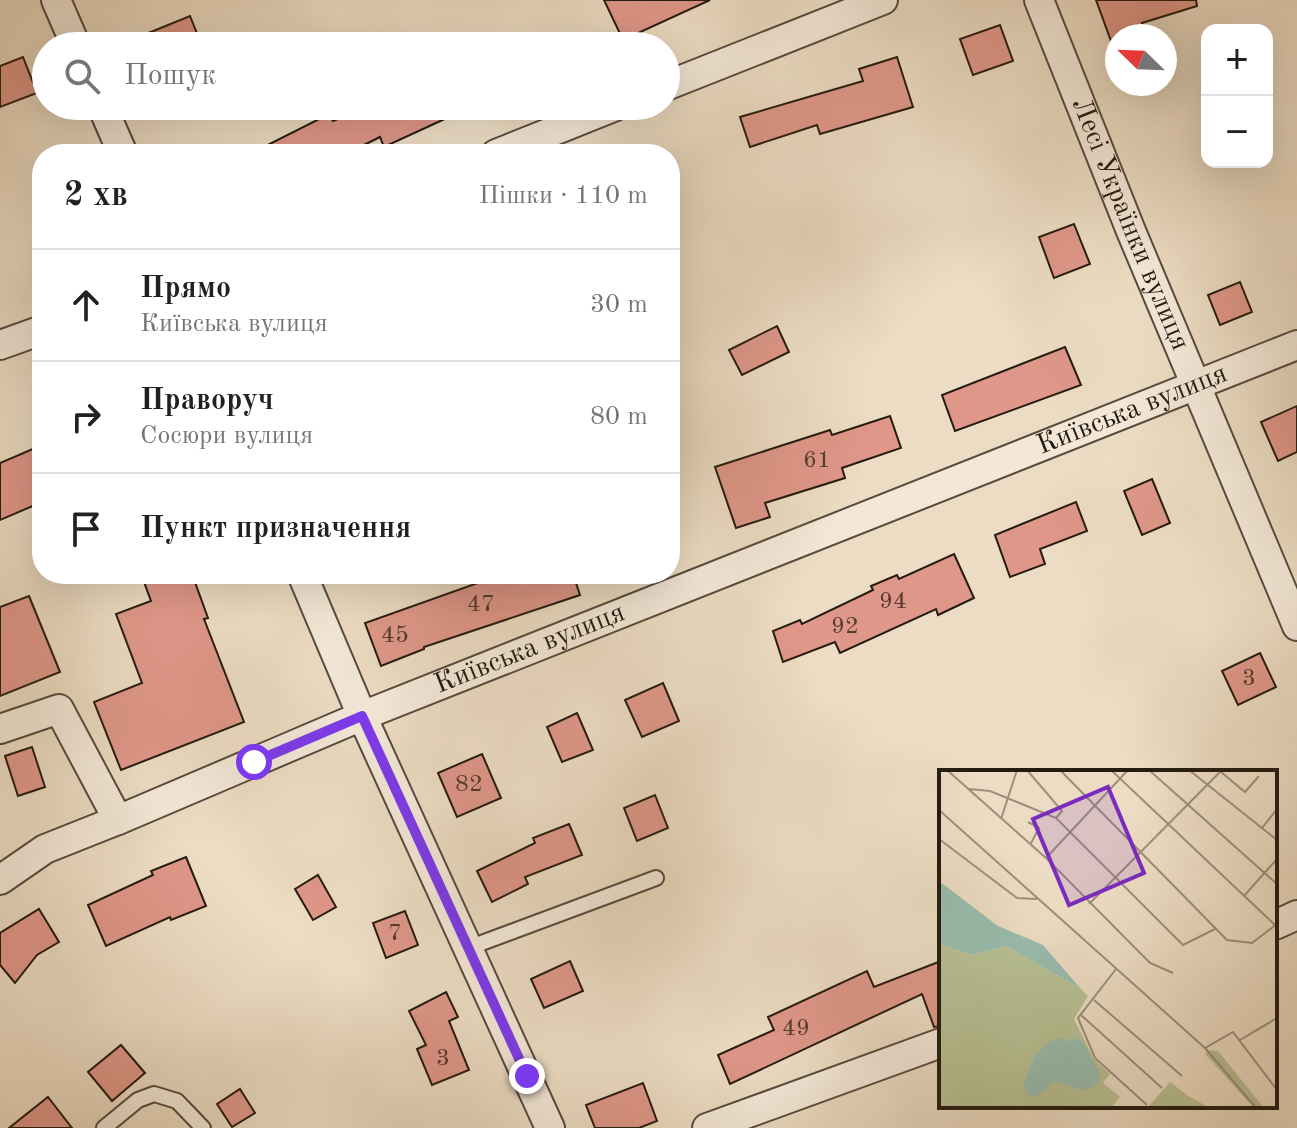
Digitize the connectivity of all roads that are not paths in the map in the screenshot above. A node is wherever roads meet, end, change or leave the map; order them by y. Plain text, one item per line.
1 (56, 0) edge
2 (883, 0) edge
3 (1039, 0) edge
4 (70, 32) edge
5 (680, 80) edge
6 (108, 120) edge
7 (581, 120) edge
8 (119, 144) edge
9 (521, 144) edge
10 (32, 334) edge
11 (0, 345) edge
12 (1297, 345) edge
13 (1196, 385) junction
14 (306, 584) edge
15 (1297, 626) edge
16 (362, 716) junction
17 (0, 729) edge
18 (118, 820) junction
19 (656, 878) dead end
20 (0, 880) edge
21 (1297, 915) edge
22 (1277, 924) edge
23 (468, 948) junction
24 (939, 1044) edge
25 (104, 1128) edge
26 (203, 1128) edge
27 (550, 1128) edge
28 (707, 1128) edge

1 - 4 street
2 - 5 street
3 - 13 street, Лесі Українки вулиця
6 - 8 street
7 - 9 street
10 - 11 street
12 - 13 street, Київська вулиця
13 - 15 street, Лесі Українки вулиця
13 - 16 street, Київська вулиця
14 - 16 street
16 - 18 street, Київська вулиця
16 - 23 street
17 - 18 street
18 - 20 street, Київська вулиця
19 - 23 lane
21 - 22 street
23 - 27 street
24 - 28 street
25 - 26 lane

